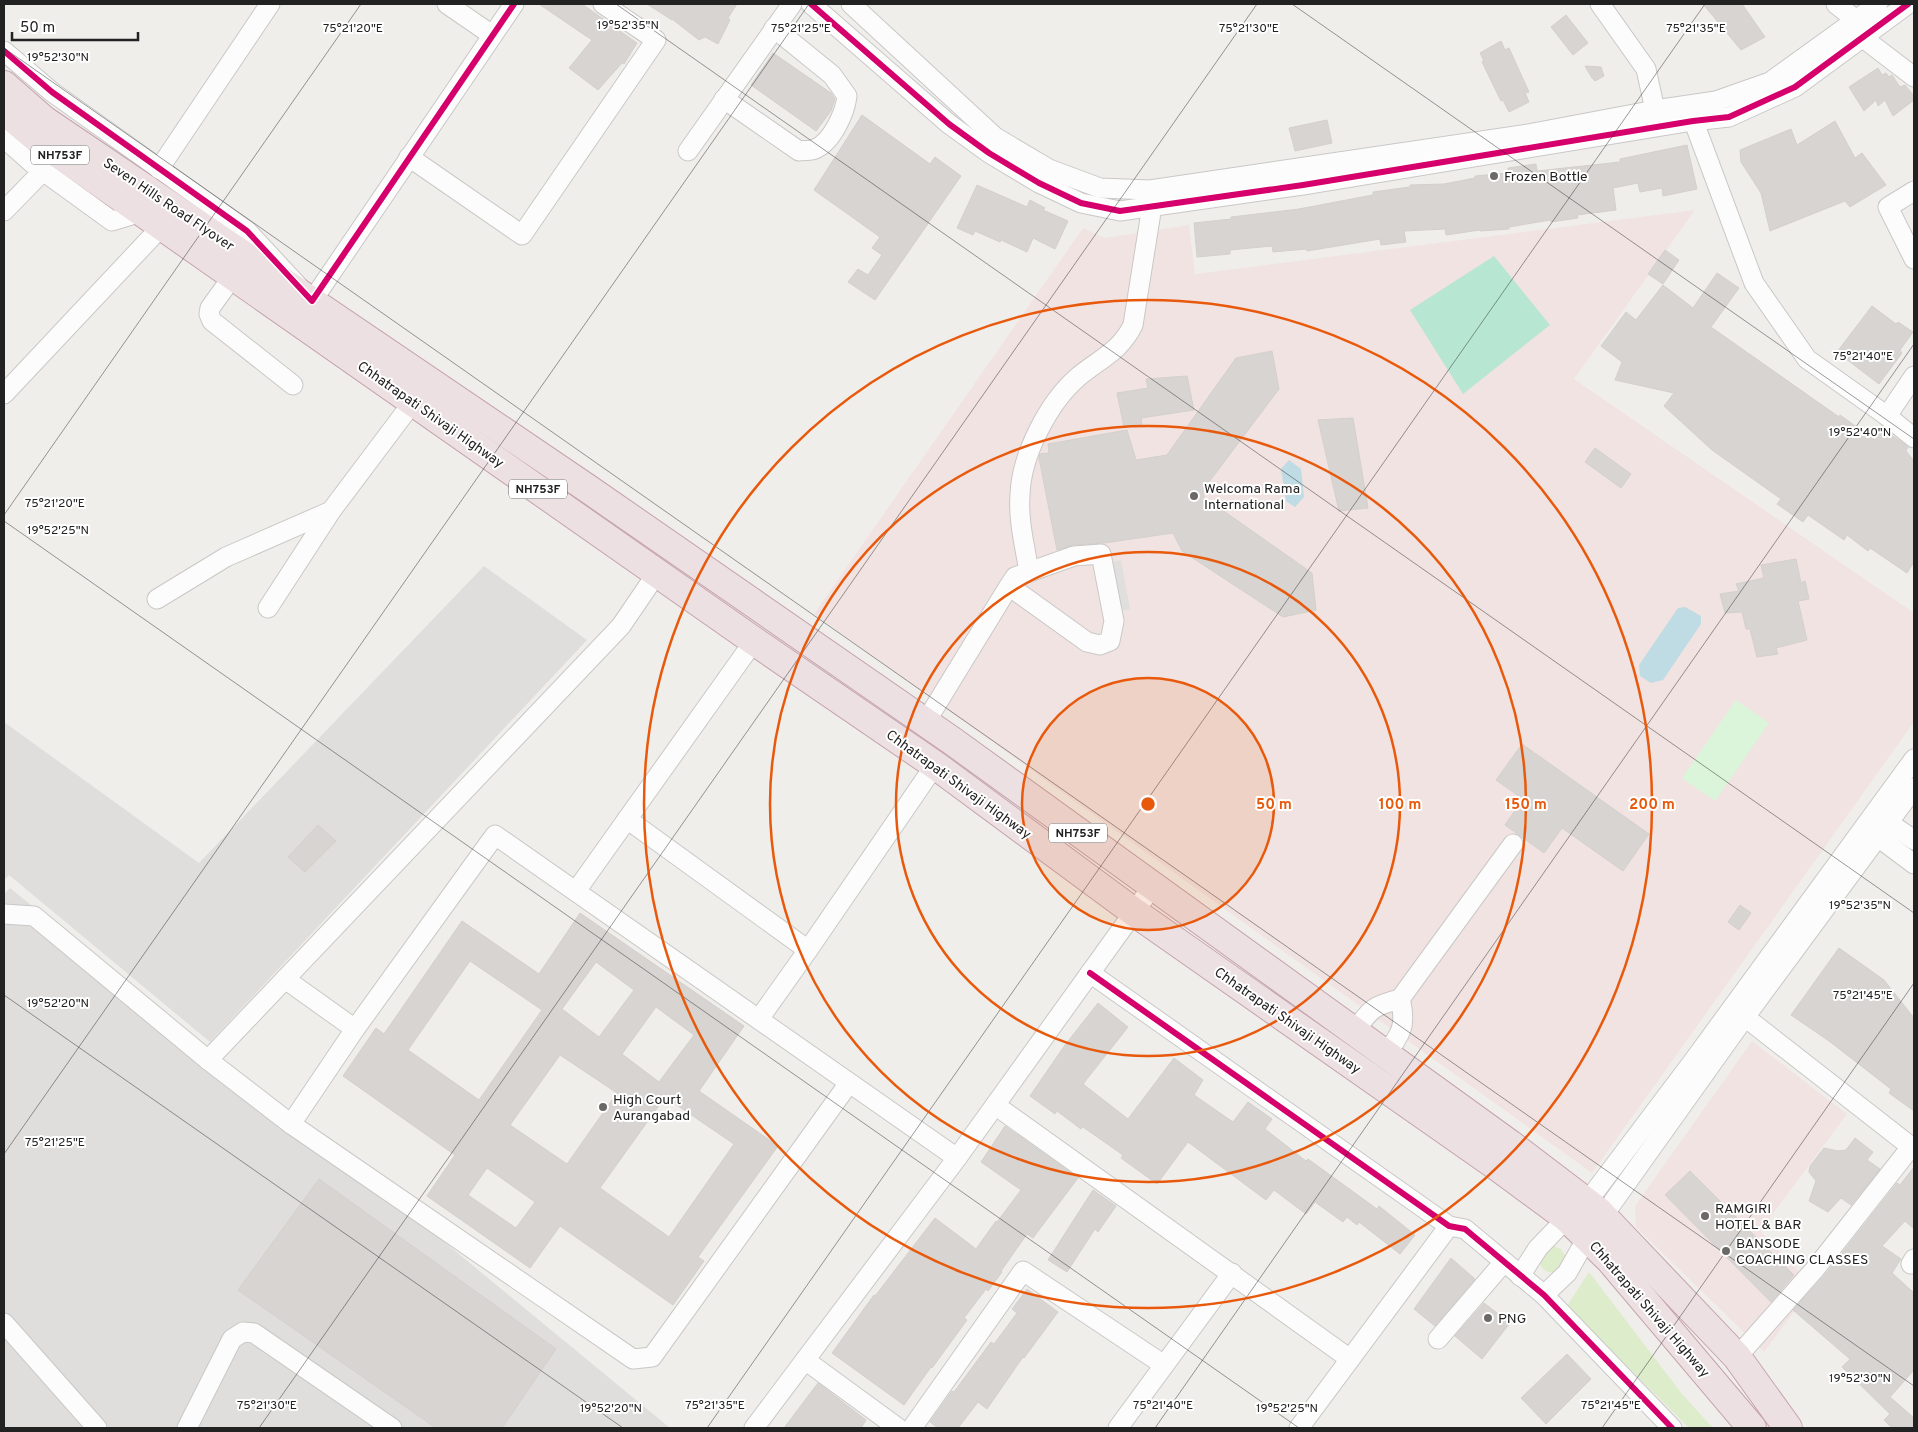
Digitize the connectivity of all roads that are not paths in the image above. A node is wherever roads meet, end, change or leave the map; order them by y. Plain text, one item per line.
1 (270, 4) edge
2 (447, 4) edge
3 (514, 4) edge
4 (603, 4) edge
5 (792, 4) edge
6 (811, 4) edge
7 (851, 4) edge
8 (1600, 4) edge
9 (1836, 4) edge
10 (1878, 4) edge
11 (1908, 4) edge
12 (1856, 20) junction
13 (774, 28) junction
14 (492, 35) junction
15 (1863, 38) junction
16 (4, 51) edge
17 (1914, 77) edge
18 (4, 85) edge
19 (724, 99) junction
20 (4, 110) edge
21 (1655, 110) junction
22 (1690, 113) junction
23 (1667, 126) junction
24 (4, 138) edge
25 (991, 144) junction
26 (688, 151) dead end
27 (409, 158) junction
28 (1358, 168) junction
29 (159, 169) junction
30 (43, 170) junction
31 (1914, 191) edge
32 (1152, 206) junction
33 (4, 211) edge
34 (152, 219) junction
35 (1914, 259) edge
36 (233, 276) junction
37 (312, 301) junction
38 (1914, 376) edge
39 (293, 385) dead end
40 (4, 394) edge
41 (414, 402) junction
42 (1887, 416) junction
43 (1914, 438) edge
44 (331, 511) junction
45 (1029, 572) junction
46 (657, 573) junction
47 (1009, 586) junction
48 (157, 600) dead end
49 (268, 608) dead end
50 (754, 641) junction
51 (925, 723) junction
52 (1914, 759) edge
53 (934, 765) junction
54 (1914, 788) edge
55 (627, 819) junction
56 (1879, 827) junction
57 (1914, 840) edge
58 (1513, 844) dead end
59 (1914, 864) edge
60 (1152, 887) junction
61 (576, 891) junction
62 (1134, 912) junction
63 (4, 914) edge
64 (808, 950) junction
65 (1090, 973) junction
66 (285, 979) junction
67 (1400, 999) junction
68 (1745, 1016) junction
69 (759, 1018) junction
70 (355, 1029) junction
71 (1354, 1032) junction
72 (1386, 1056) junction
73 (208, 1060) junction
74 (849, 1083) junction
75 (996, 1105) junction
76 (292, 1124) junction
77 (1913, 1148) edge
78 (957, 1158) junction
79 (1586, 1212) junction
80 (1449, 1226) junction
81 (1587, 1238) junction
82 (1504, 1262) junction
83 (1232, 1273) junction
84 (1520, 1276) junction
85 (1544, 1295) junction
86 (4, 1323) edge
87 (1438, 1339) dead end
88 (1737, 1357) junction
89 (1350, 1359) junction
90 (805, 1360) junction
91 (1164, 1365) junction
92 (97, 1428) edge
93 (187, 1428) edge
94 (392, 1428) edge
95 (754, 1428) edge
96 (898, 1428) edge
97 (912, 1428) edge
98 (1118, 1428) edge
99 (1299, 1428) edge
100 (1672, 1428) edge
101 (1752, 1428) edge
102 (1788, 1428) edge

1 - 29 street
2 - 14 street
3 - 14 street
4 - 27 street
5 - 13 street
6 - 25 street
7 - 25 street
8 - 21 street
9 - 12 street
10 - 12 street
11 - 15 street
12 - 22 street
13 - 19 street
13 - 19 street
14 - 27 street
15 - 17 street
15 - 22 street
16 - 29 street
18 - 37 highway, Seven Hills Road Flyover / NH753F
19 - 26 street
20 - 34 highway, Seven Hills Road Flyover / NH753F
21 - 22 street
21 - 23 street
21 - 28 street
22 - 23 street
22 - 42 street
23 - 28 street
24 - 30 street
25 - 28 street
25 - 32 street
27 - 37 street
28 - 32 street
29 - 37 street
30 - 33 street
30 - 34 street
31 - 35 street
32 - 45 street
34 - 36 highway, Chhatrapati Shivaji Highway / NH753F
34 - 40 street
36 - 39 street
36 - 41 highway, Chhatrapati Shivaji Highway / NH753F
37 - 51 highway, Chhatrapati Shivaji Highway / NH753F
38 - 42 street
41 - 44 street
41 - 46 highway, Chhatrapati Shivaji Highway / NH753F
42 - 43 street
44 - 48 street
44 - 49 street
45 - 47 street
45 - 47 street
46 - 50 highway, Chhatrapati Shivaji Highway / NH753F
46 - 66 street
47 - 51 street
50 - 53 highway, Chhatrapati Shivaji Highway / NH753F
50 - 55 street
51 - 60 highway, Chhatrapati Shivaji Highway / NH753F
52 - 56 street
53 - 62 highway, Chhatrapati Shivaji Highway / NH753F
53 - 64 street
54 - 56 street
55 - 61 street
55 - 64 street
56 - 57 street
56 - 59 street
56 - 68 street
56 - 79 street
58 - 67 street
60 - 62 street
60 - 71 highway, Chhatrapati Shivaji Highway / NH753F
61 - 69 street
61 - 70 street
62 - 65 street
62 - 79 highway, Chhatrapati Shivaji Highway / NH753F
63 - 73 street
64 - 69 street
65 - 75 street
65 - 80 street
66 - 70 street
66 - 73 street
67 - 71 street
67 - 72 street
68 - 77 street
68 - 79 street
69 - 74 street
70 - 76 street
71 - 72 highway, Chhatrapati Shivaji Highway / NH753F
72 - 79 highway, Chhatrapati Shivaji Highway / NH753F
73 - 76 street
74 - 76 street
74 - 78 street
75 - 78 street
75 - 83 street
77 - 88 street
78 - 90 street
79 - 81 highway, Chhatrapati Shivaji Highway / NH753F
79 - 84 street
79 - 88 highway, Chhatrapati Shivaji Highway / NH753F
80 - 82 street
80 - 89 street
81 - 85 street
81 - 101 highway, Chhatrapati Shivaji Highway / NH753F
82 - 84 street
82 - 87 street
83 - 89 street
83 - 91 street
84 - 85 street
85 - 100 street
86 - 92 street
88 - 102 highway, Chhatrapati Shivaji Highway / NH753F
89 - 99 street
90 - 95 street
90 - 96 street
91 - 97 street
91 - 98 street
93 - 94 street

